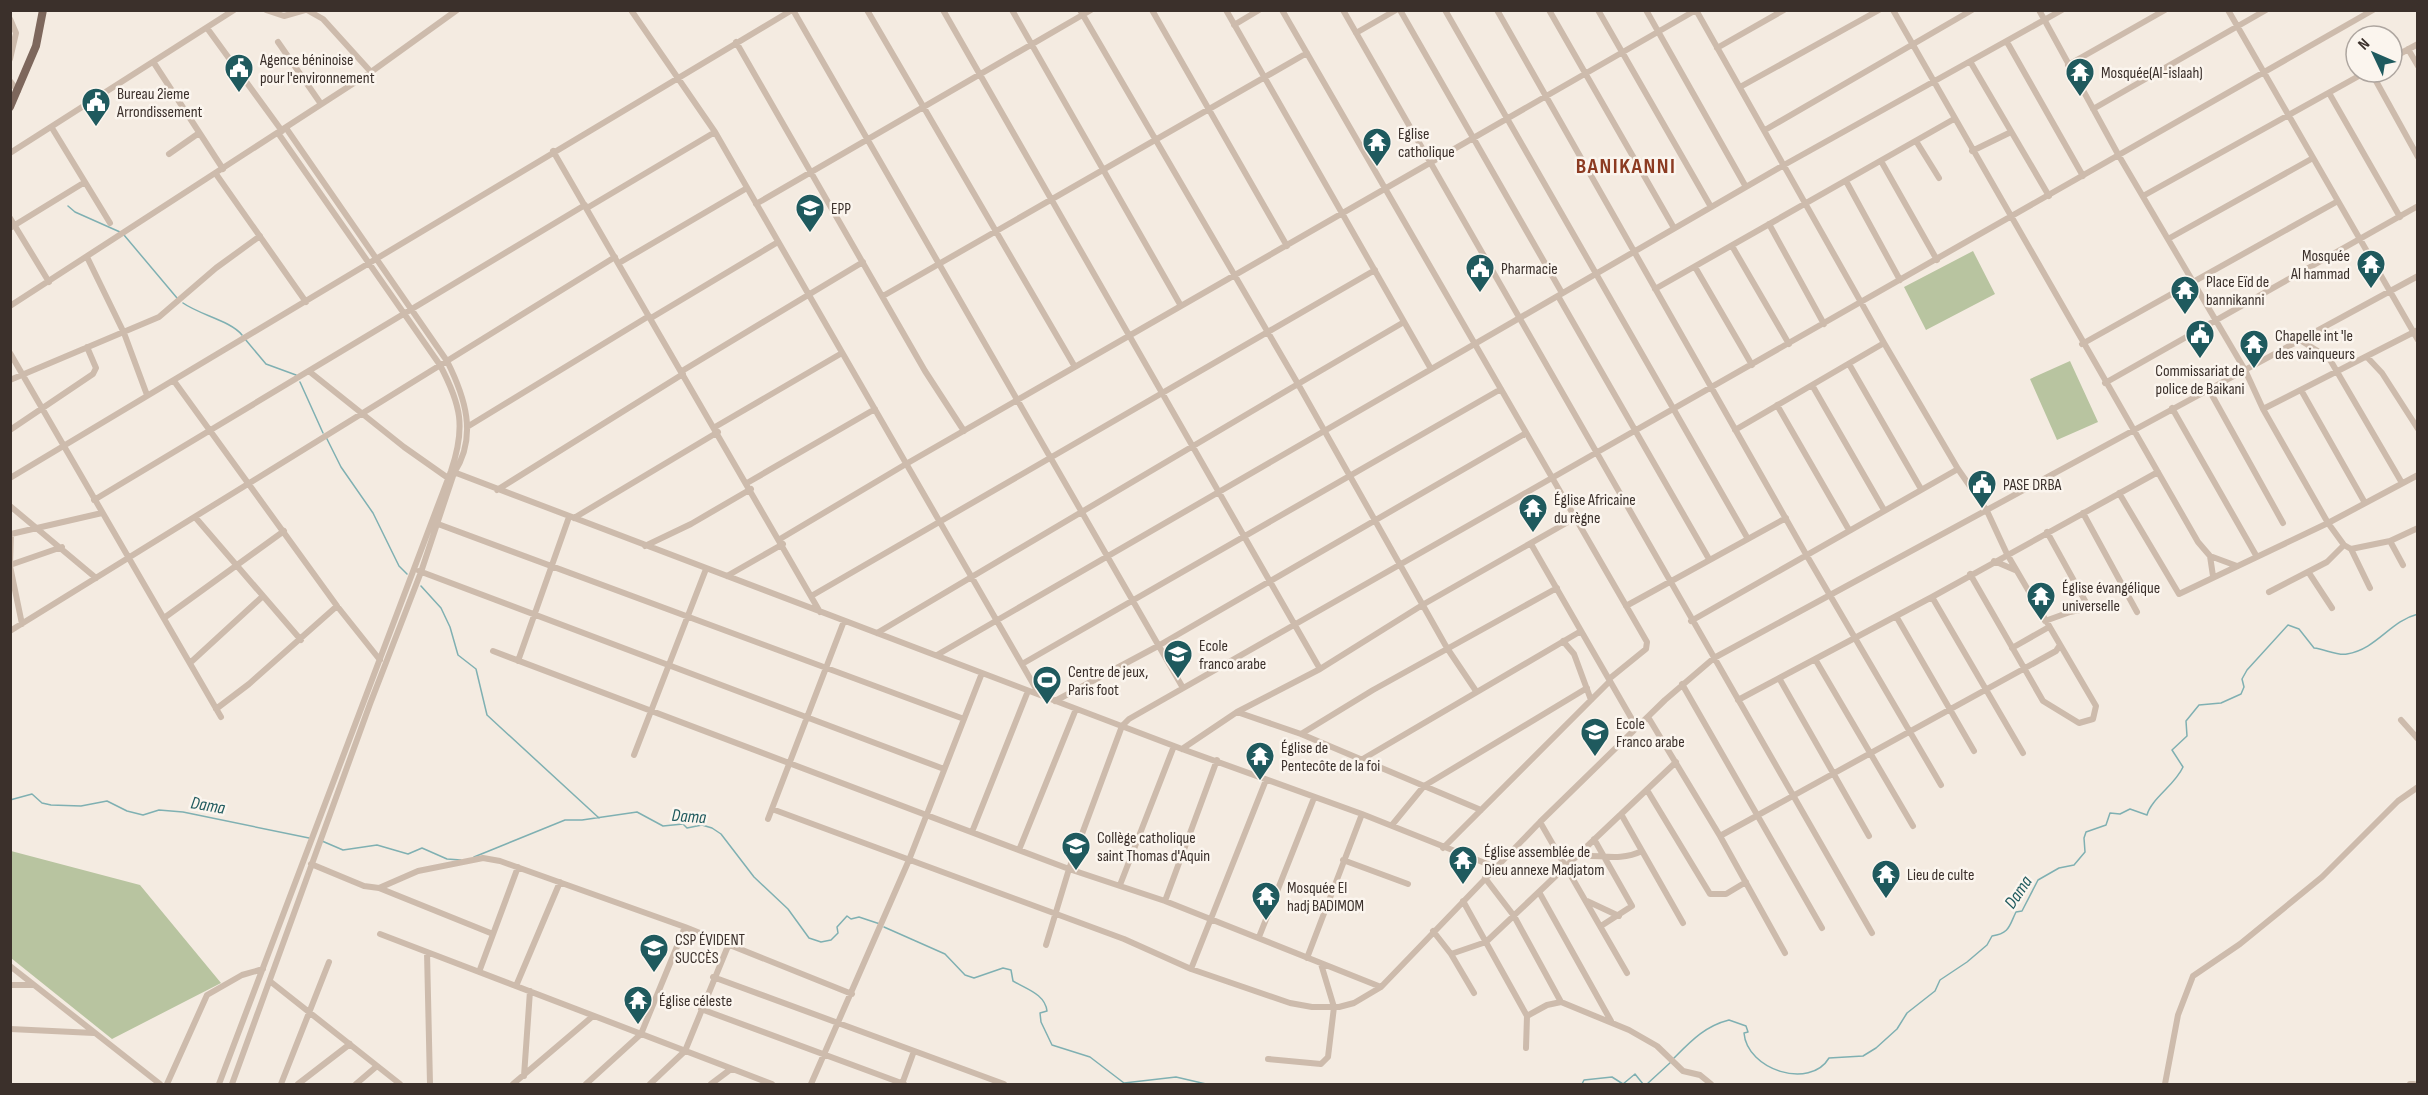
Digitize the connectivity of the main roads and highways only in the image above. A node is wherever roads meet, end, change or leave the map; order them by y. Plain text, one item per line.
1 (43, 10) edge
2 (10, 107) edge

1 - 2 main road

